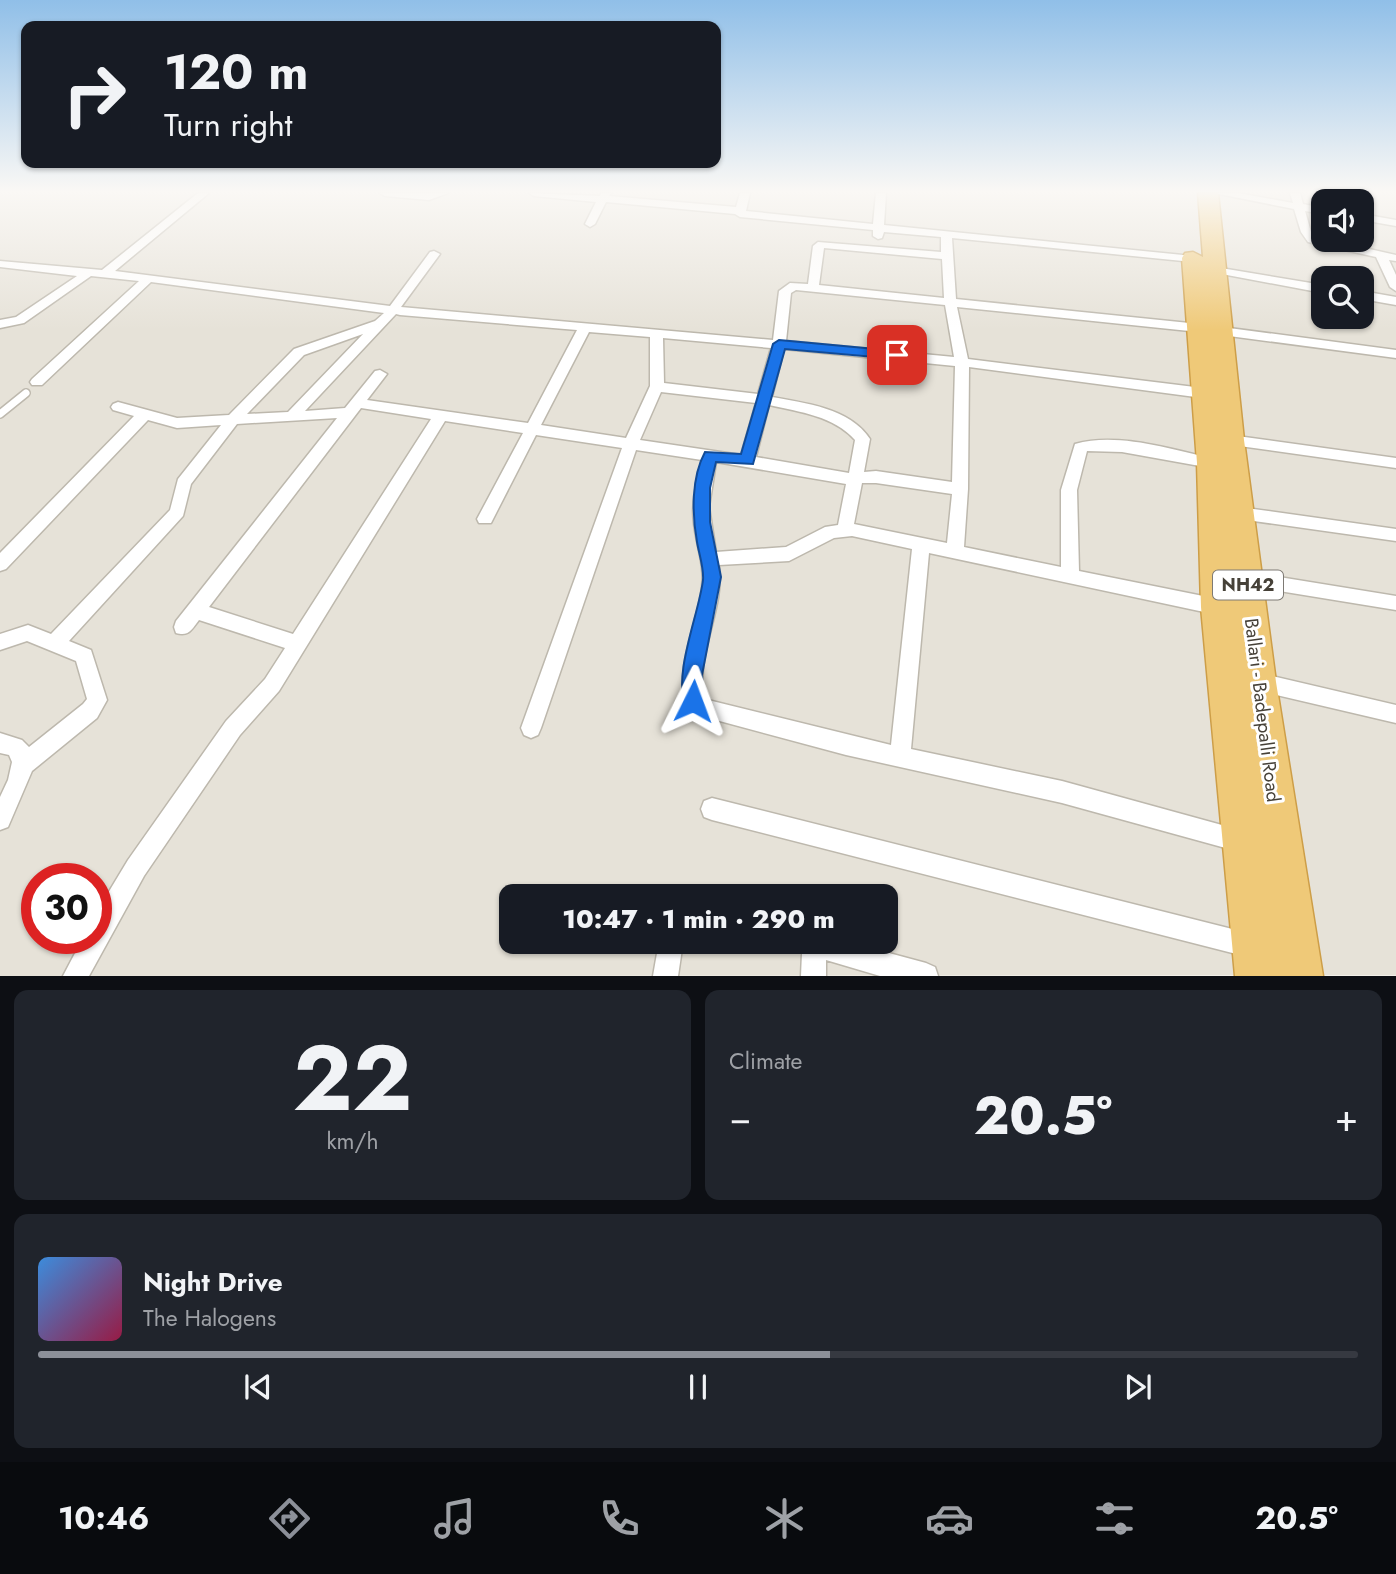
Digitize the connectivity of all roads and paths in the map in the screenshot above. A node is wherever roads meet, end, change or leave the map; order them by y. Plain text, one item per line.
1 (148, 239) edge
2 (878, 239) edge
3 (946, 239) edge
4 (985, 239) edge
5 (1199, 239) edge
6 (1205, 239) edge
7 (1312, 239) edge
8 (877, 248) junction
9 (434, 254) dead end
10 (1381, 255) junction
11 (946, 256) junction
12 (1396, 258) edge
13 (0, 264) edge
14 (1204, 264) junction
15 (105, 273) junction
16 (87, 274) junction
17 (149, 278) junction
18 (1311, 286) edge
19 (1396, 287) edge
20 (813, 288) junction
21 (1374, 297) edge
22 (950, 300) junction
23 (1396, 300) edge
24 (393, 310) junction
25 (0, 324) edge
26 (379, 324) junction
27 (585, 327) junction
28 (1210, 329) junction
29 (657, 334) junction
30 (779, 344) junction
31 (1396, 354) edge
32 (962, 362) junction
33 (380, 374) dead end
34 (37, 382) dead end
35 (657, 387) junction
36 (26, 393) dead end
37 (1203, 393) junction
38 (764, 400) junction
39 (118, 407) dead end
40 (354, 408) junction
41 (0, 414) edge
42 (144, 415) junction
43 (441, 415) junction
44 (291, 417) junction
45 (232, 421) junction
46 (533, 428) junction
47 (631, 443) junction
48 (1221, 452) junction
49 (710, 456) junction
50 (747, 461) junction
51 (1396, 463) edge
52 (856, 479) junction
53 (960, 489) junction
54 (1239, 513) junction
55 (485, 519) dead end
56 (845, 530) junction
57 (1396, 535) edge
58 (921, 544) junction
59 (955, 551) junction
60 (709, 559) junction
61 (0, 564) edge
62 (1070, 576) junction
63 (1248, 579) junction
64 (1396, 603) edge
65 (1218, 607) junction
66 (196, 611) junction
67 (183, 628) dead end
68 (0, 642) edge
69 (54, 644) junction
70 (299, 644) junction
71 (1258, 682) junction
72 (1396, 714) edge
73 (531, 728) dead end
74 (0, 743) edge
75 (901, 757) junction
76 (24, 764) junction
77 (712, 809) dead end
78 (0, 819) edge
79 (1243, 842) junction
80 (112, 910) edge
81 (87, 954) edge
82 (669, 954) edge
83 (811, 954) edge
84 (850, 954) edge
85 (1258, 962) edge
86 (75, 975) edge
87 (665, 975) edge
88 (813, 975) edge
89 (926, 975) edge
90 (1299, 975) edge

1 - 15 street
2 - 8 street
3 - 11 street
4 - 14 street
5 - 14 highway, Ballari - Badepalli Road / NH42
6 - 14 highway, Ballari - Badepalli Road / NH42
7 - 10 street
8 - 11 street
8 - 20 street
9 - 24 street
10 - 12 street
10 - 19 street
11 - 22 street
13 - 16 street
14 - 18 street
14 - 28 highway, Ballari - Badepalli Road / NH42
15 - 16 street
15 - 17 street
16 - 25 street
17 - 24 street
17 - 34 street
20 - 22 street
20 - 30 street
21 - 23 street
22 - 28 street
22 - 32 street
24 - 26 street
24 - 27 street
26 - 44 street
26 - 45 street
27 - 29 street
27 - 46 street
28 - 31 street
28 - 37 highway, Ballari - Badepalli Road / NH42
28 - 48 highway, Ballari - Badepalli Road / NH42
29 - 30 street
29 - 35 street
30 - 32 street
30 - 38 street
32 - 37 street
32 - 53 street
33 - 40 street
35 - 38 street
35 - 47 street
36 - 41 lane
37 - 48 highway, Ballari - Badepalli Road / NH42
38 - 50 street
38 - 52 street
39 - 42 street
40 - 43 street
40 - 44 street
40 - 66 street
42 - 45 street
42 - 61 street
43 - 46 street
43 - 70 street
44 - 45 street
45 - 69 street
46 - 47 street
46 - 55 street
47 - 49 street
47 - 73 street
48 - 51 street
48 - 54 highway, Ballari - Badepalli Road / NH42
48 - 62 street
48 - 65 highway, Ballari - Badepalli Road / NH42
49 - 50 street
49 - 60 street
50 - 52 street
52 - 53 street
52 - 56 street
53 - 59 street
54 - 57 street
54 - 63 highway, Ballari - Badepalli Road / NH42
56 - 58 street
56 - 60 street
58 - 59 street
58 - 75 street
59 - 62 street
60 - 75 street
62 - 65 street
63 - 64 street
63 - 71 highway, Ballari - Badepalli Road / NH42
65 - 79 highway, Ballari - Badepalli Road / NH42
66 - 67 street
66 - 70 street
68 - 69 street
69 - 76 street
70 - 80 street
71 - 72 street
71 - 90 highway, Ballari - Badepalli Road / NH42
74 - 76 street
75 - 79 street
76 - 78 street
77 - 85 street
79 - 85 highway, Ballari - Badepalli Road / NH42
81 - 86 street
82 - 87 street
83 - 88 street
84 - 89 street

